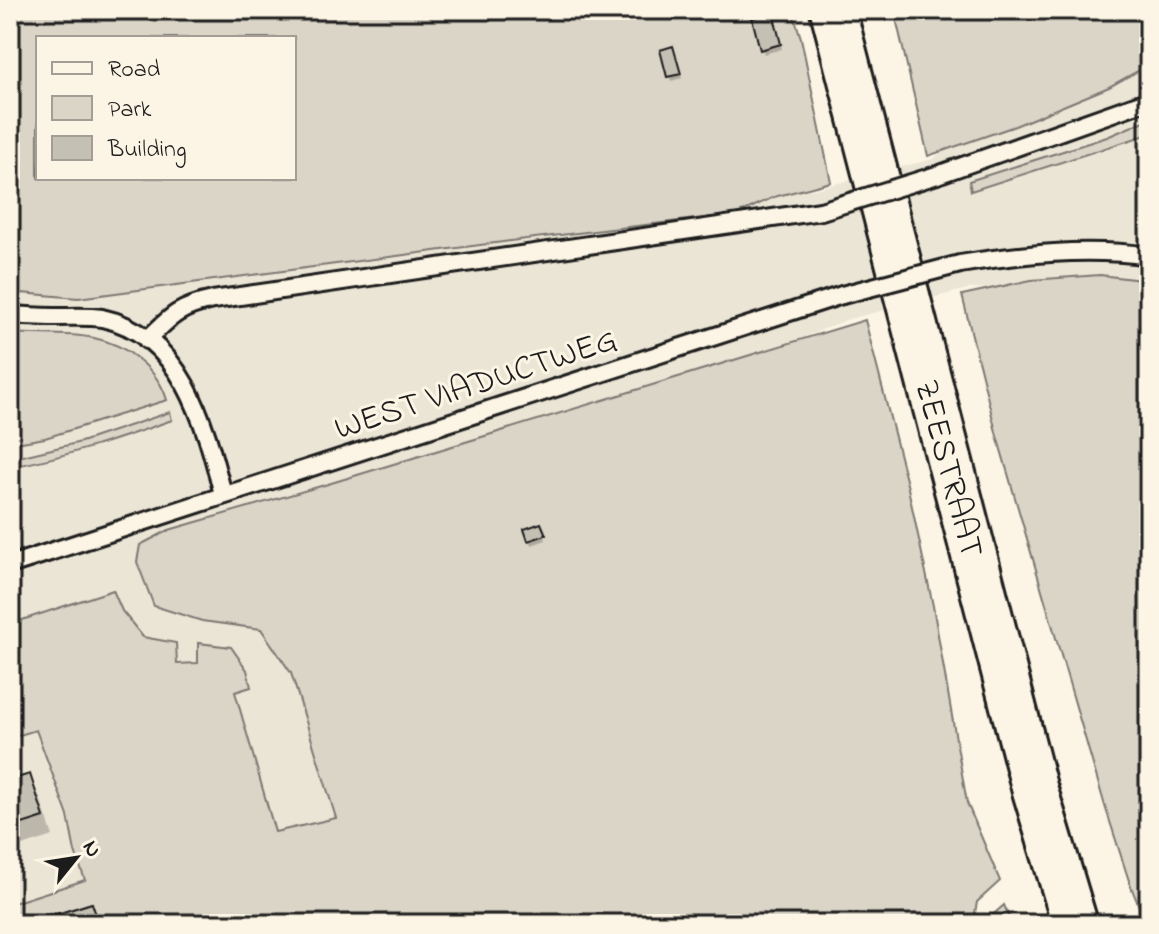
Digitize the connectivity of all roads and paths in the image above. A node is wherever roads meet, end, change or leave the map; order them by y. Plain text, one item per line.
1 (833, 10) edge
2 (1149, 100) edge
3 (1149, 256) edge
4 (10, 315) edge
5 (147, 340) junction
6 (223, 494) junction
7 (10, 565) edge
8 (1075, 924) edge

1 - 8 main road, ZEESTRAAT
2 - 5 lane, bridge
3 - 6 lane, WEST VIADUCTWEG, bridge
4 - 5 lane
5 - 6 lane
6 - 7 lane, WEST VIADUCTWEG

